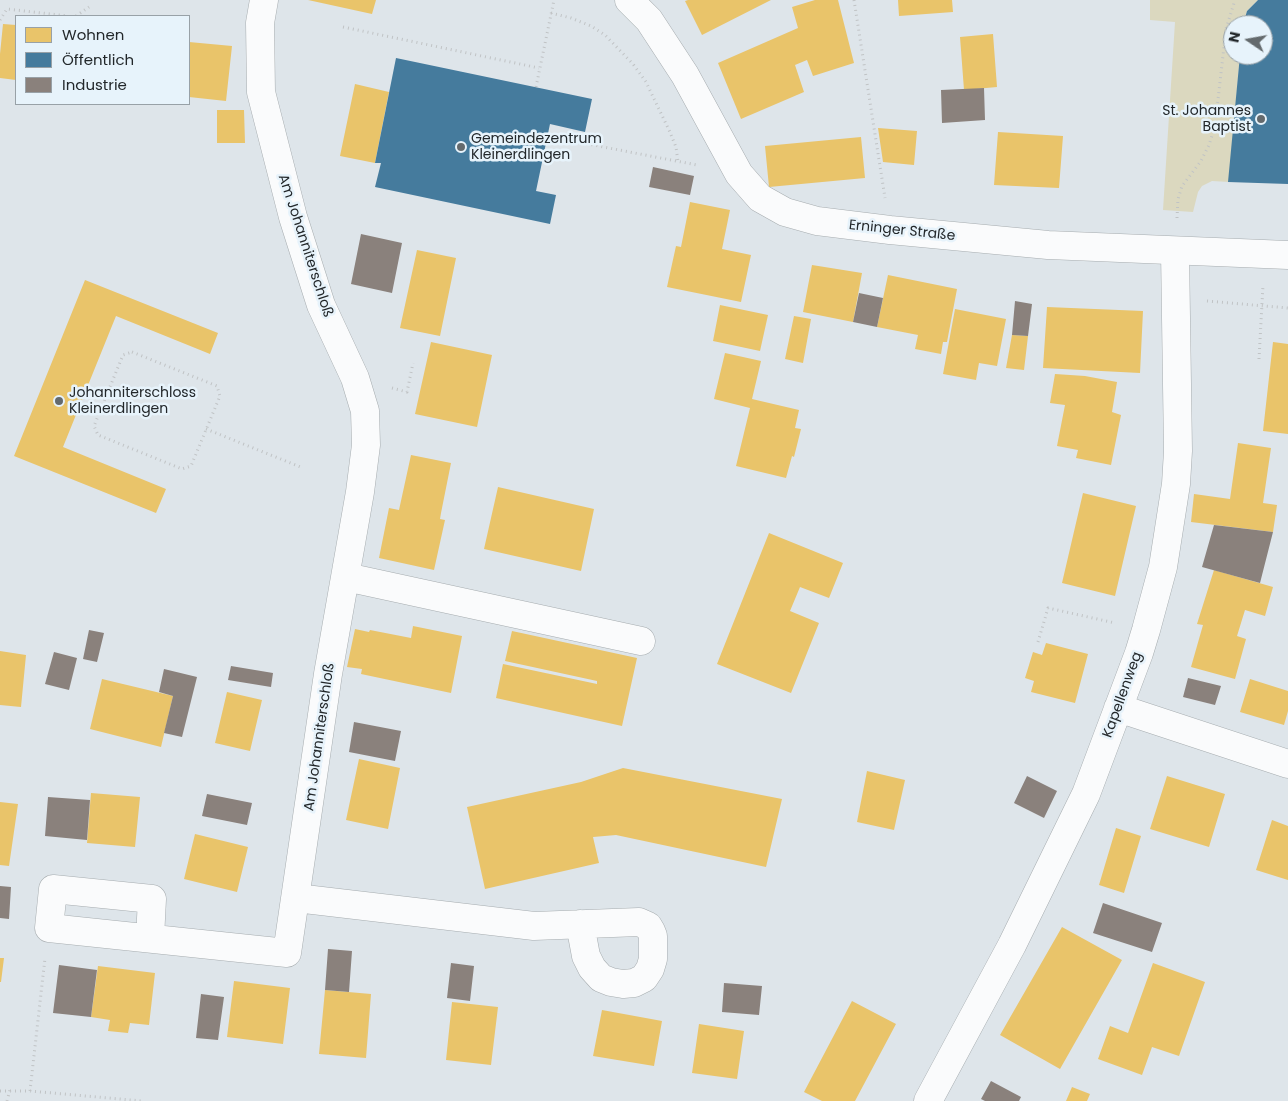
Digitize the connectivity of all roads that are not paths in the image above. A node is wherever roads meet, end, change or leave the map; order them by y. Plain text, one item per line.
1 (264, 0) edge
2 (629, 0) edge
3 (1175, 251) junction
4 (1276, 254) edge
5 (346, 577) junction
6 (641, 641) dead end
7 (1118, 708) junction
8 (1288, 764) edge
9 (296, 898) junction
10 (580, 924) dead end
11 (150, 938) junction
12 (928, 1101) edge

1 - 5 street, Am Johanniterschloß
2 - 3 street, Erninger Straße
3 - 4 street, Erninger Straße
3 - 7 street, Kapellenweg
5 - 6 street
5 - 9 street, Am Johanniterschloß
7 - 8 street
7 - 12 street, Kapellenweg
9 - 10 street
9 - 11 street, Am Johanniterschloß
11 - 11 street, Am Johanniterschloß

